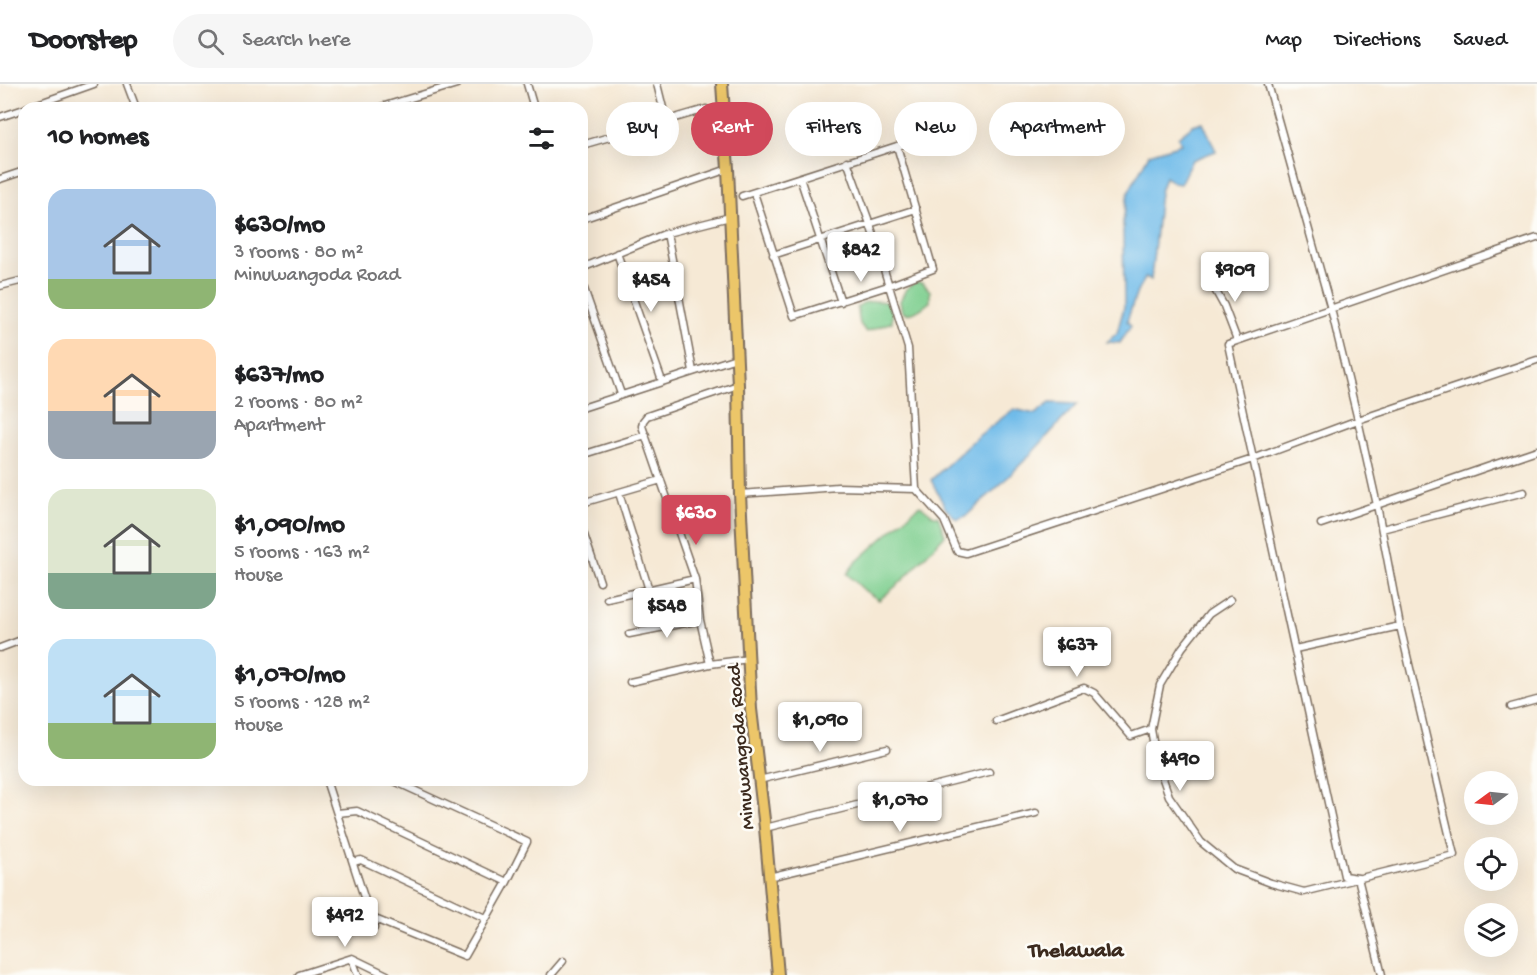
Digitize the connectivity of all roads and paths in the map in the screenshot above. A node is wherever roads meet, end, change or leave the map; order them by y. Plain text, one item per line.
1 (94, 84) edge
2 (127, 84) edge
3 (457, 84) edge
4 (527, 84) edge
5 (657, 84) edge
6 (722, 84) edge
7 (1268, 84) edge
8 (42, 102) edge
9 (134, 102) edge
10 (398, 102) edge
11 (532, 102) edge
12 (662, 102) edge
13 (18, 111) edge
14 (0, 117) edge
15 (606, 138) edge
16 (588, 143) edge
17 (894, 147) edge
18 (900, 156) edge
19 (847, 161) junction
20 (728, 170) junction
21 (18, 173) edge
22 (800, 178) junction
23 (0, 179) edge
24 (754, 193) junction
25 (742, 196) dead end
26 (916, 209) junction
27 (588, 217) edge
28 (730, 217) junction
29 (870, 224) junction
30 (667, 233) junction
31 (1537, 238) edge
32 (820, 240) junction
33 (617, 253) junction
34 (773, 255) junction
35 (588, 265) edge
36 (1210, 269) dead end
37 (18, 282) edge
38 (0, 286) edge
39 (888, 286) junction
40 (588, 300) edge
41 (841, 302) junction
42 (1331, 309) junction
43 (1237, 340) junction
44 (736, 358) junction
45 (1537, 360) edge
46 (693, 371) junction
47 (662, 381) junction
48 (738, 385) junction
49 (621, 394) junction
50 (588, 406) edge
51 (1358, 420) junction
52 (646, 435) junction
53 (1537, 450) edge
54 (588, 453) edge
55 (1253, 459) junction
56 (661, 480) junction
57 (916, 489) junction
58 (1524, 492) dead end
59 (620, 493) junction
60 (740, 494) junction
61 (588, 501) edge
62 (1377, 505) junction
63 (1321, 524) dead end
64 (1382, 529) junction
65 (588, 547) edge
66 (695, 579) junction
67 (600, 582) dead end
68 (649, 590) junction
69 (607, 599) dead end
70 (1230, 600) dead end
71 (700, 620) junction
72 (1400, 626) junction
73 (629, 634) dead end
74 (18, 641) edge
75 (0, 648) edge
76 (1295, 649) junction
77 (749, 659) junction
78 (710, 664) junction
79 (630, 682) dead end
80 (1537, 700) edge
81 (1511, 706) dead end
82 (996, 721) dead end
83 (1151, 729) junction
84 (887, 749) dead end
85 (989, 772) dead end
86 (759, 780) junction
87 (328, 786) edge
88 (405, 786) edge
89 (337, 813) junction
90 (1036, 813) dead end
91 (765, 828) junction
92 (353, 862) junction
93 (769, 877) junction
94 (1359, 878) junction
95 (507, 882) junction
96 (370, 917) junction
97 (485, 918) junction
98 (374, 928) dead end
99 (352, 958) junction
100 (563, 961) dead end
101 (319, 972) edge
102 (299, 975) edge
103 (358, 975) edge
104 (387, 975) edge
105 (551, 975) edge
106 (778, 975) edge
107 (1382, 975) edge

1 - 8 street
2 - 9 street
3 - 10 street
4 - 11 street
5 - 12 street
6 - 20 main road, Minuwangoda Road
7 - 42 street
13 - 14 street
15 - 16 street
17 - 19 street
18 - 26 street
19 - 22 street
19 - 29 street
20 - 27 street
20 - 28 main road, Minuwangoda Road
21 - 23 street
22 - 24 street
22 - 32 street
24 - 25 street
24 - 34 street
26 - 29 street
26 - 39 street
28 - 30 street
28 - 44 main road, Minuwangoda Road
29 - 32 street
29 - 39 street
30 - 33 street
30 - 46 street
31 - 42 street
32 - 34 street
32 - 41 street
33 - 35 street
33 - 47 street
34 - 41 street
36 - 43 street
37 - 38 street
39 - 41 street
39 - 57 street
40 - 49 street
42 - 43 street
42 - 51 street
43 - 55 street
44 - 46 street
44 - 48 main road, Minuwangoda Road
45 - 51 street
46 - 47 street
47 - 49 street
48 - 52 street
48 - 60 main road, Minuwangoda Road
49 - 50 street
51 - 55 street
51 - 62 street
52 - 54 street
52 - 56 street
53 - 62 street
55 - 57 street
55 - 76 street
56 - 59 street
56 - 66 street
57 - 60 street
58 - 64 street
59 - 61 street
59 - 68 street
60 - 77 main road, Minuwangoda Road
62 - 63 street
62 - 64 street
64 - 72 street
65 - 67 street
66 - 68 street
66 - 71 street
68 - 69 street
70 - 83 street
71 - 73 street
71 - 78 street
72 - 76 street
72 - 94 street
74 - 75 street
76 - 94 street
77 - 78 street
77 - 86 main road, Minuwangoda Road
78 - 79 street
80 - 81 street
82 - 83 street
83 - 94 street
84 - 86 street
85 - 91 street
86 - 91 main road, Minuwangoda Road
87 - 89 street
88 - 95 street
89 - 92 street
89 - 95 street
90 - 93 street
91 - 93 main road, Minuwangoda Road
92 - 96 street
92 - 97 street
93 - 106 main road, Minuwangoda Road
94 - 107 street
95 - 97 street
96 - 97 street
96 - 98 street
99 - 101 street
99 - 103 street
99 - 104 street
100 - 105 street
101 - 102 street

